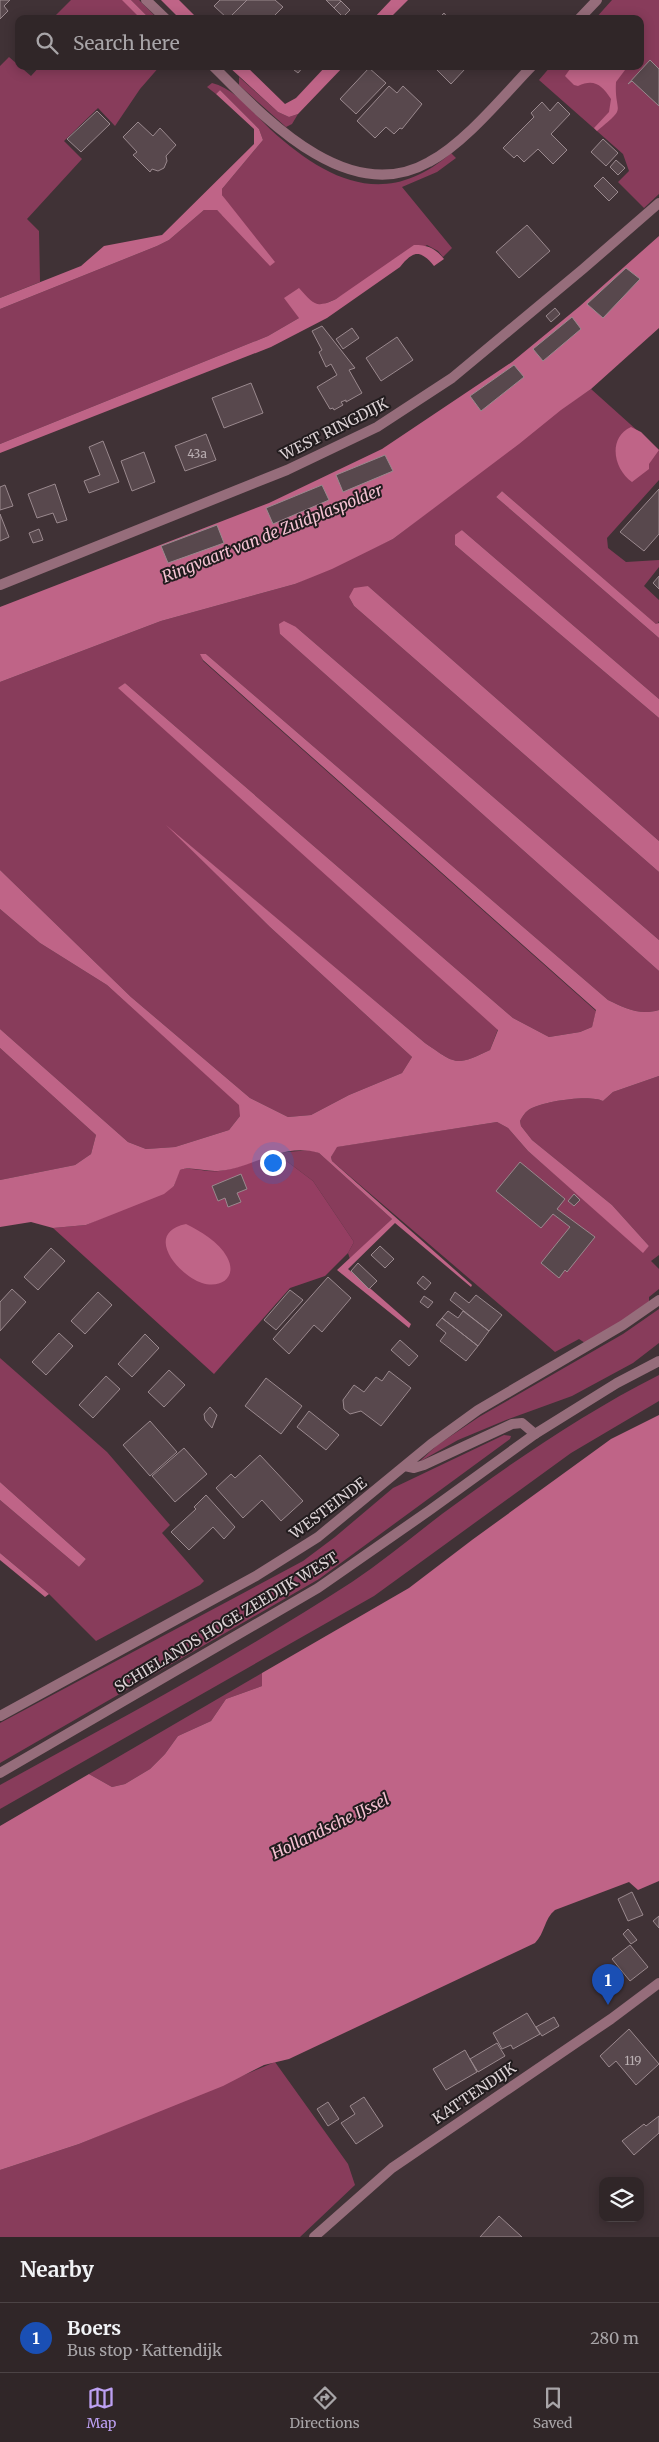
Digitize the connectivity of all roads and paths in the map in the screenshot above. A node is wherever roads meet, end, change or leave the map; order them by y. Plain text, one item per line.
1 (146, 0) edge
2 (597, 0) edge
3 (162, 15) edge
4 (583, 15) edge
5 (217, 70) edge
6 (528, 70) edge
7 (659, 202) edge
8 (0, 585) edge
9 (659, 1300) edge
10 (659, 1361) edge
11 (534, 1434) junction
12 (405, 1466) junction
13 (0, 1716) edge
14 (0, 1773) edge
15 (659, 1983) edge
16 (314, 2237) edge

1 - 3 street
2 - 4 street
5 - 6 street
7 - 8 street, WEST RINGDIJK
9 - 12 street, WESTEINDE
10 - 11 street, SCHIELANDS HOGE ZEEDIJK WEST
11 - 12 street
11 - 14 street, SCHIELANDS HOGE ZEEDIJK WEST
12 - 13 street, WESTEINDE
15 - 16 street, KATTENDIJK

